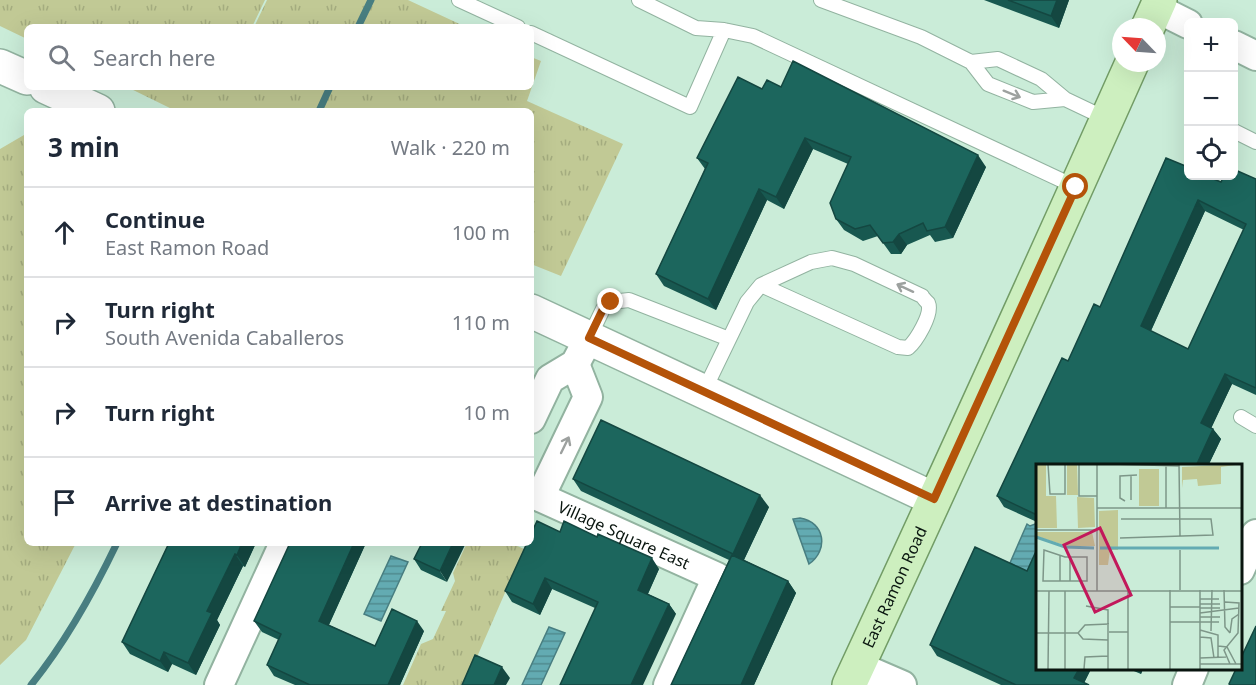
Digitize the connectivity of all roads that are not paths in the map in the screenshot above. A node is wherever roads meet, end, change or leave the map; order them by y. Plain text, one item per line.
1 (459, 0) edge
2 (639, 0) edge
3 (821, 0) edge
4 (1155, 12) edge
5 (1184, 23) edge
6 (511, 24) edge
7 (724, 30) junction
8 (534, 34) edge
9 (1238, 47) edge
10 (1256, 56) edge
11 (971, 62) junction
12 (1128, 72) edge
13 (52, 90) edge
14 (1065, 99) junction
15 (92, 108) edge
16 (1107, 119) junction
17 (1238, 133) edge
18 (1256, 142) edge
19 (1076, 187) junction
20 (761, 285) junction
21 (534, 313) edge
22 (729, 339) junction
23 (582, 351) junction
24 (704, 392) junction
25 (534, 413) edge
26 (1241, 417) dead end
27 (1256, 426) edge
28 (535, 495) edge
29 (934, 499) junction
30 (1256, 534) edge
31 (283, 546) edge
32 (1241, 566) edge
33 (1194, 670) edge
34 (853, 676) edge
35 (226, 683) edge
36 (668, 685) edge
37 (902, 685) edge
38 (1187, 685) edge

1 - 6 lane
2 - 7 lane
3 - 11 lane
4 - 5 street
7 - 8 lane
7 - 19 lane
9 - 10 street
11 - 14 lane
11 -> 14 lane
12 - 16 main road, East Ramon Road
13 - 15 street
14 - 16 lane
16 - 19 main road, East Ramon Road
17 - 18 lane
19 - 29 main road, East Ramon Road
20 -> 20 lane
20 - 22 lane
21 - 23 street
22 - 23 lane
22 - 24 lane
23 - 24 street
23 - 25 street
28 -> 23 street
24 - 29 street
26 - 27 lane
28 - 36 street, Village Square East
29 - 34 main road, East Ramon Road
30 - 32 street
31 - 35 street
33 - 38 street
34 - 37 street

